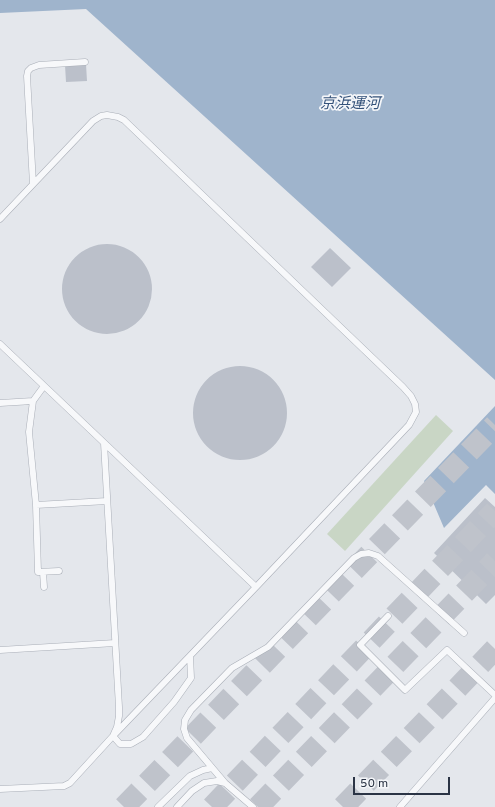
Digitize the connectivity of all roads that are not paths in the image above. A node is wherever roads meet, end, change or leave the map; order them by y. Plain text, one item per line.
1 (85, 62) dead end
2 (33, 184) junction
3 (0, 219) edge
4 (0, 344) edge
5 (44, 386) junction
6 (32, 401) junction
7 (0, 403) edge
8 (104, 443) junction
9 (107, 501) junction
10 (36, 505) junction
11 (59, 571) dead end
12 (43, 572) junction
13 (44, 587) dead end
14 (256, 587) junction
15 (388, 616) dead end
16 (464, 633) dead end
17 (116, 642) junction
18 (0, 650) edge
19 (190, 656) junction
20 (495, 695) edge
21 (495, 698) edge
22 (113, 736) junction
23 (212, 768) junction
24 (225, 783) junction
25 (0, 789) edge
26 (158, 807) edge
27 (177, 807) edge
28 (252, 807) edge
29 (400, 807) edge

1 - 2 lane
2 - 3 lane
2 - 14 lane
4 - 5 lane
5 - 6 lane
5 - 8 lane
6 - 7 lane
6 - 10 lane
8 - 9 lane
8 - 14 lane
9 - 10 lane
9 - 17 lane
10 - 12 lane
11 - 12 lane
12 - 13 lane
14 - 19 lane
15 - 20 lane
16 - 23 lane
17 - 18 lane
17 - 22 lane
19 - 22 lane
19 - 22 lane
21 - 29 lane
22 - 25 lane
23 - 24 lane
23 - 26 lane
24 - 27 lane
24 - 28 lane

